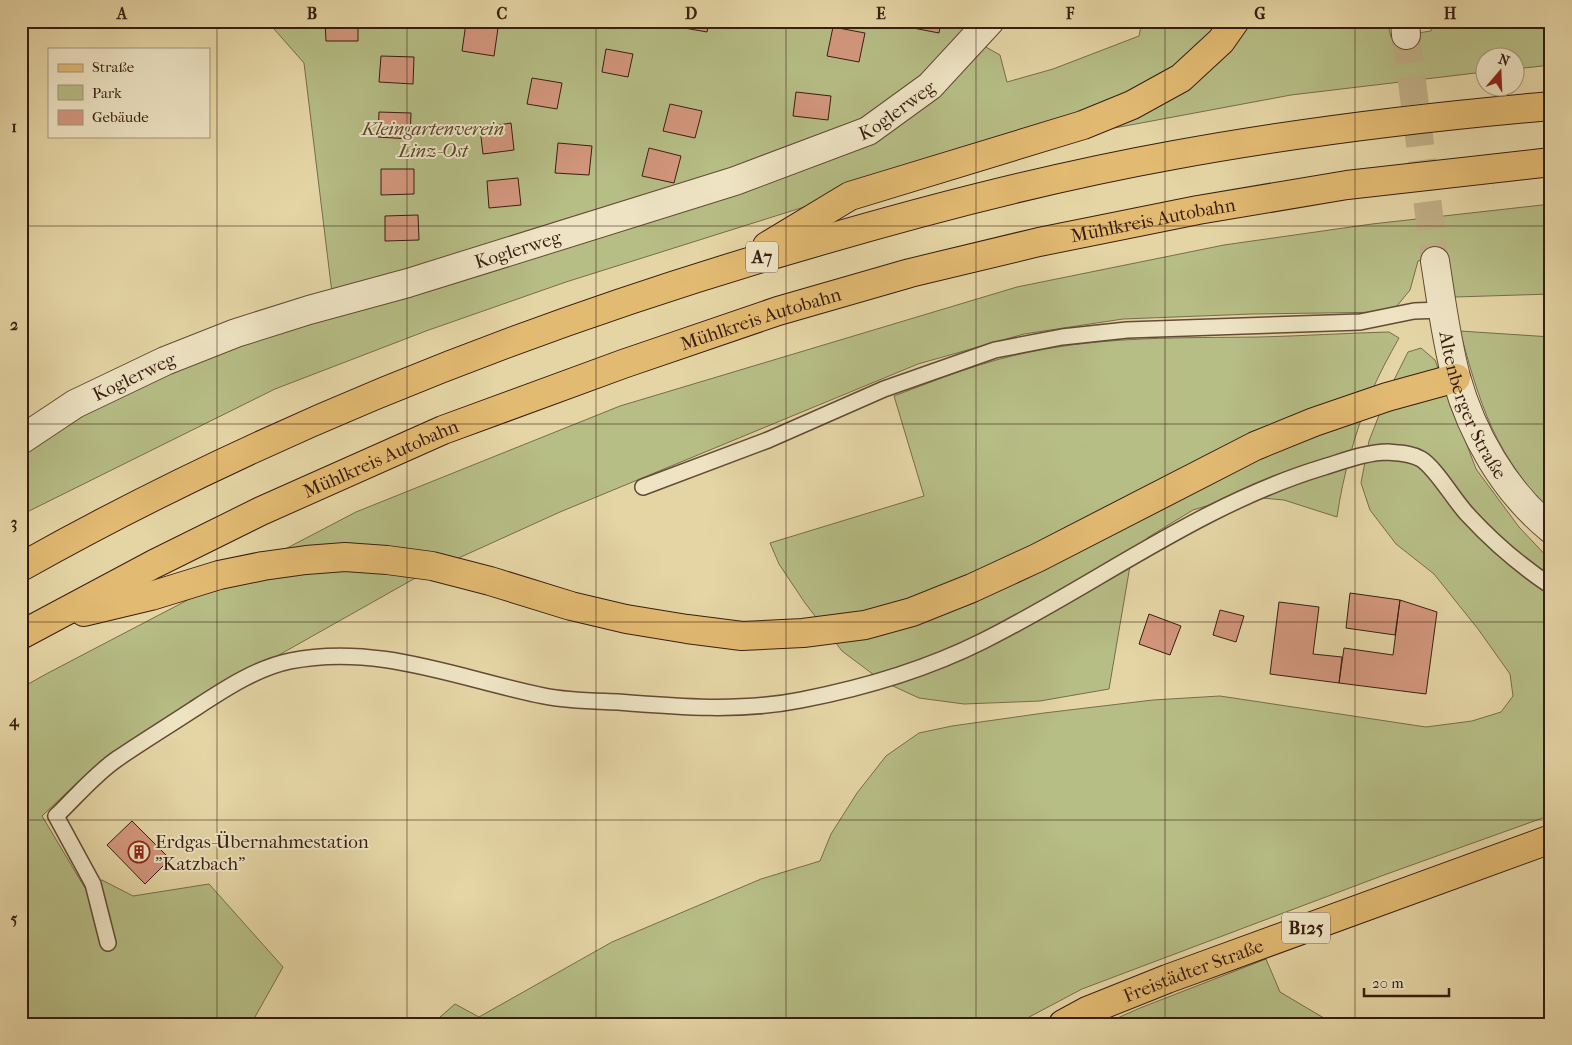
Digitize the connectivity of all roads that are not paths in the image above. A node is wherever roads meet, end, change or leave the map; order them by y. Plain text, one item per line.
1 (990, 21) edge
2 (1235, 21) edge
3 (1551, 106) edge
4 (1551, 162) edge
5 (1435, 261) tunnel mouth
6 (734, 265) junction
7 (1442, 310) junction
8 (1456, 378) junction
9 (21, 440) edge
10 (643, 487) dead end
11 (1551, 529) edge
12 (21, 567) edge
13 (1551, 586) edge
14 (32, 629) edge
15 (1551, 839) edge
16 (108, 943) dead end
17 (1064, 1024) edge

1 - 9 street, Koglerweg
2 - 6 main road
3 - 6 main road, A7
4 - 14 main road, Mühlkreis Autobahn
5 - 7 street, Altenberger Straße
6 - 12 main road, A7
7 - 8 street, Altenberger Straße
7 - 10 lane
8 - 11 street, Altenberger Straße
8 - 14 main road
13 - 16 lane
15 - 17 main road, Freistädter Straße / B125

